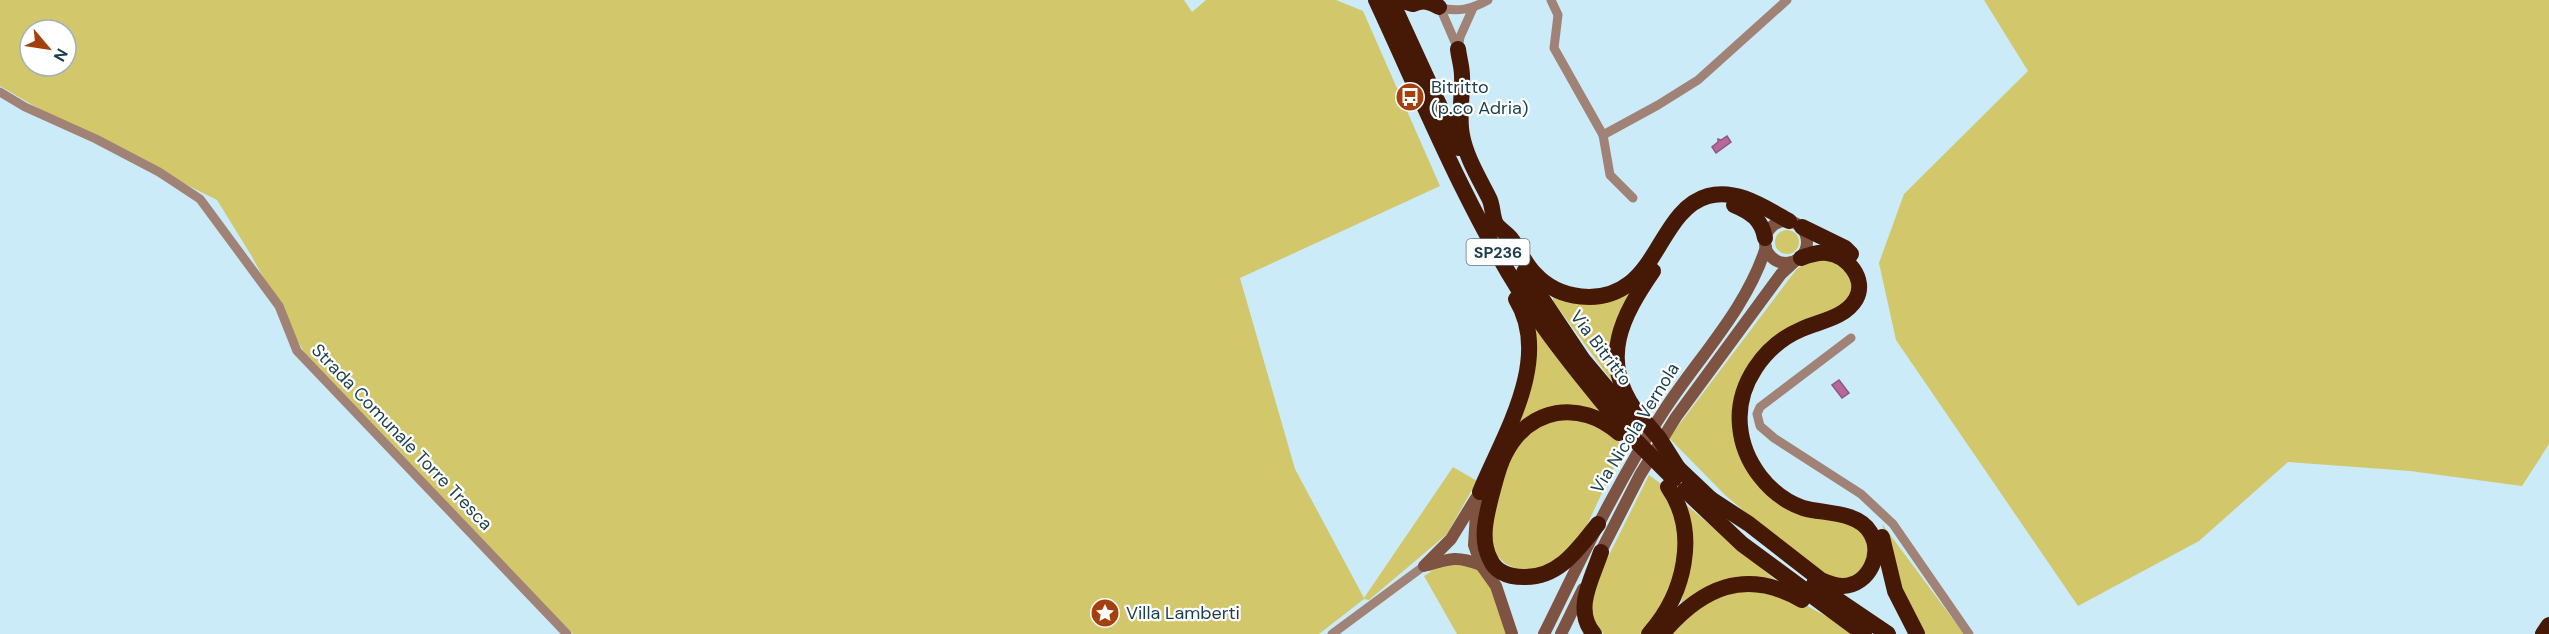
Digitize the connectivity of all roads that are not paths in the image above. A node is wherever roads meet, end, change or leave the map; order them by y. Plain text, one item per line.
1 (1362, 0) edge
2 (1376, 0) edge
3 (1391, 0) edge
4 (1400, 0) edge
5 (1420, 0) edge
6 (1488, 0) edge
7 (1551, 0) edge
8 (1787, 0) edge
9 (1439, 2) edge
10 (1471, 4) edge
11 (1458, 49) junction
12 (1402, 55) junction
13 (0, 92) edge
14 (1602, 135) junction
15 (1449, 156) junction
16 (1633, 198) dead end
17 (1495, 223) junction
18 (1795, 224) junction
19 (1766, 243) junction
20 (1798, 260) junction
21 (1851, 338) dead end
22 (1629, 426) junction
23 (1674, 478) junction
24 (1480, 492) junction
25 (1706, 496) junction
26 (1598, 524) junction
27 (1601, 552) junction
28 (1481, 565) junction
29 (1424, 566) junction
30 (2549, 625) edge
31 (1861, 632) edge
32 (567, 634) edge
33 (1332, 634) edge
34 (1512, 634) edge
35 (1544, 634) edge
36 (1561, 634) edge
37 (1594, 634) edge
38 (1649, 634) edge
39 (1662, 634) edge
40 (1888, 634) edge
41 (1917, 634) edge
42 (1969, 634) edge
43 (2543, 634) edge

1 - 12 highway
2 - 12 highway, Via Bitritto / SP236
3 - 17 highway, Via Bitritto / SP236
4 - 5 highway
5 - 9 highway
6 - 10 street
7 - 14 street
8 - 14 street
9 - 10 street
9 - 11 street
10 - 11 street
11 - 17 highway
12 - 15 highway, Via Bitritto / SP236
13 - 32 street, Strada Comunale Torre Tresca
14 - 16 street
15 - 22 highway, Via Bitritto / SP236
15 - 24 highway
17 - 18 highway
17 - 22 highway, Via Bitritto / SP236
18 - 19 main road
18 - 20 main road
18 - 41 highway
19 - 20 main road
19 - 22 highway
19 - 26 main road, Via Nicola Vernola
20 - 25 highway
20 - 27 main road, Via Nicola Vernola
21 - 42 street
22 - 23 highway, Via Bitritto / SP236, bridge
22 - 23 highway, Via Bitritto / SP236, bridge
22 - 26 highway
23 - 25 highway, Via Bitritto / SP236
23 - 31 highway, Via Bitritto / SP236
23 - 38 highway
24 - 28 main road
24 - 29 main road
25 - 40 highway, Via Bitritto / SP236
26 - 35 main road, Via Nicola Vernola
27 - 36 main road, Via Nicola Vernola
27 - 37 highway
28 - 29 main road
28 - 34 main road
29 - 33 street
30 - 43 highway
31 - 39 highway

